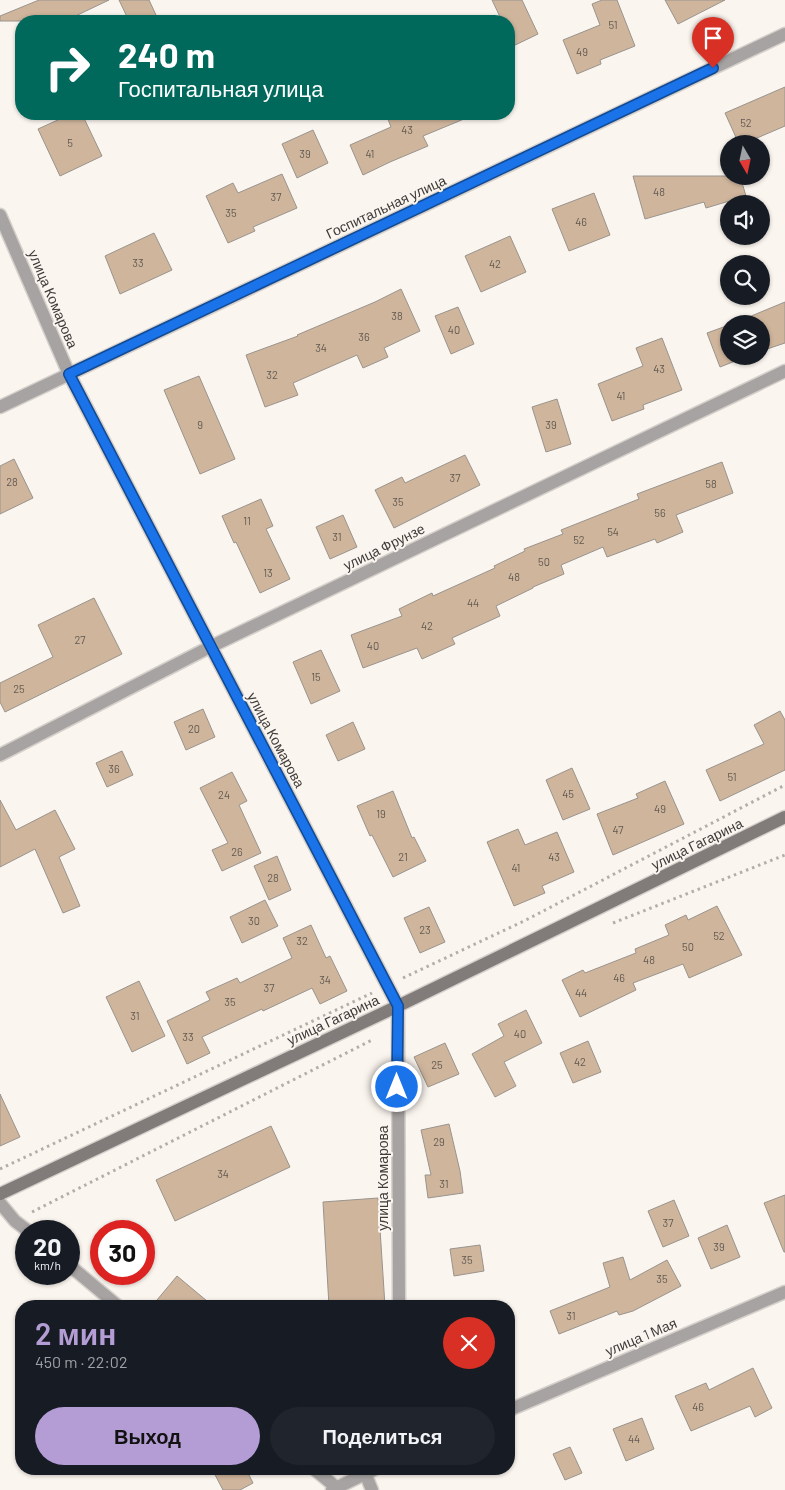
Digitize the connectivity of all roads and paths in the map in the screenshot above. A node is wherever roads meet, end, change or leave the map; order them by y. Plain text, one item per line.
1 (785, 34) edge
2 (0, 215) edge
3 (785, 371) edge
4 (69, 374) junction
5 (0, 407) edge
6 (210, 647) junction
7 (0, 755) edge
8 (785, 817) edge
9 (398, 1006) junction
10 (0, 1194) edge
11 (0, 1203) edge
12 (15, 1220) edge
13 (80, 1274) edge
14 (785, 1292) edge
15 (111, 1300) edge
16 (399, 1300) edge
17 (515, 1407) edge
18 (320, 1475) edge
19 (362, 1475) edge
20 (370, 1475) edge
21 (335, 1489) edge
22 (372, 1490) edge

1 - 4 street, Госпитальная улица
2 - 4 street, улица Комарова
3 - 6 street, улица Фрунзе
4 - 5 street, Госпитальная улица
4 - 6 street, улица Комарова
6 - 7 street, улица Фрунзе
6 - 9 street, улица Комарова
8 - 9 main road, улица Гагарина
9 - 10 main road, улица Гагарина
9 - 16 street, улица Комарова
11 - 12 street
13 - 15 street
14 - 17 street, улица 1 Мая
18 - 21 street
19 - 21 street
20 - 22 street

